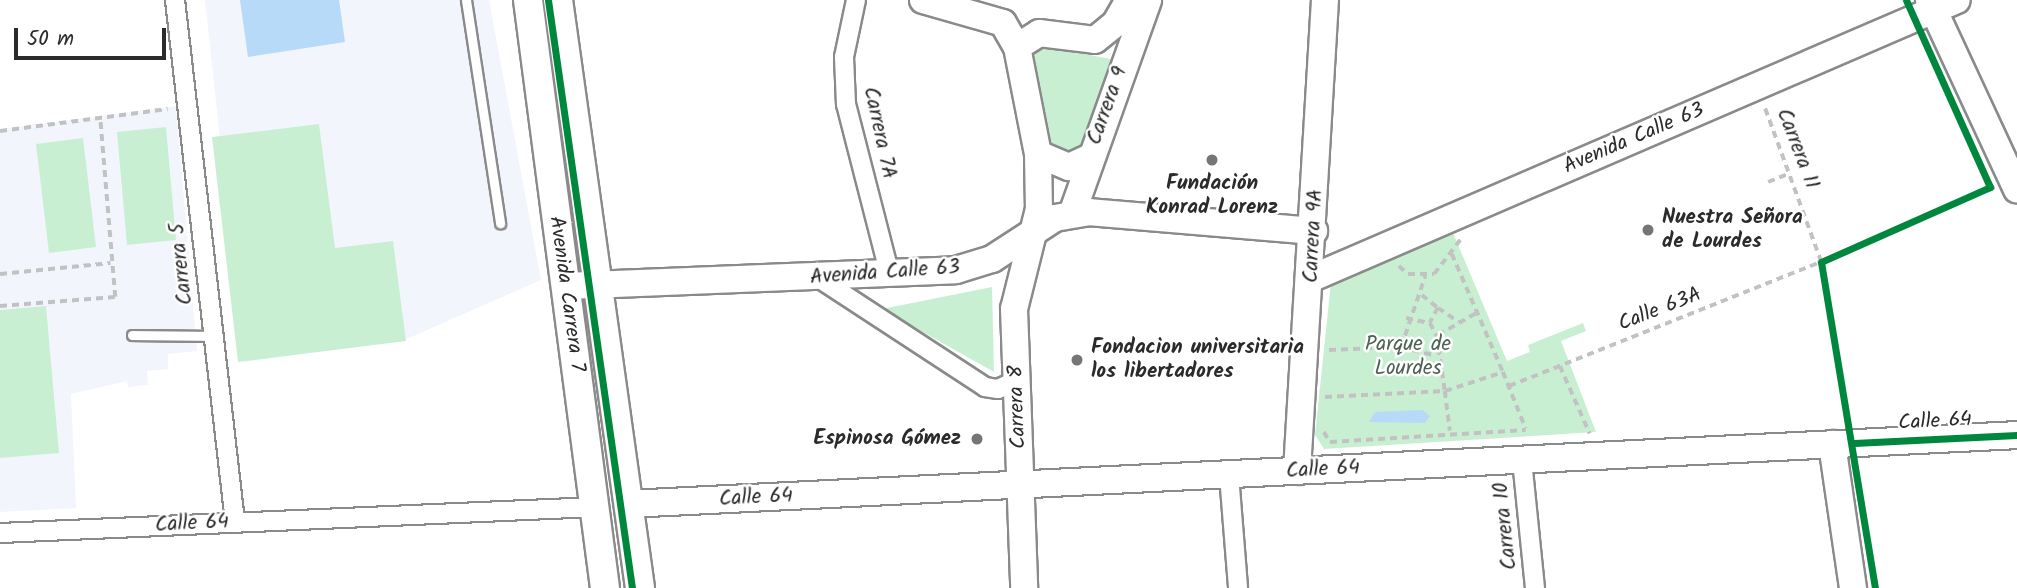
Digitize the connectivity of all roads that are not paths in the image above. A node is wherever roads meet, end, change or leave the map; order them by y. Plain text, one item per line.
1 (175, 0) edge
2 (466, 0) edge
3 (528, 0) edge
4 (558, 0) edge
5 (856, 0) edge
6 (1129, 0) edge
7 (1148, 0) edge
8 (1325, 0) edge
9 (938, 2) edge
10 (1940, 3) edge
11 (1017, 47) junction
12 (1038, 154) junction
13 (1090, 156) junction
14 (2017, 190) edge
15 (1072, 214) junction
16 (500, 223) dead end
17 (1034, 229) junction
18 (1314, 231) junction
19 (890, 275) junction
20 (817, 277) junction
21 (1312, 278) junction
22 (597, 285) junction
23 (565, 286) junction
24 (132, 335) dead end
25 (214, 336) junction
26 (1017, 380) junction
27 (2017, 435) edge
28 (1832, 444) junction
29 (1522, 460) junction
30 (1297, 471) junction
31 (1229, 475) junction
32 (1020, 485) junction
33 (628, 504) junction
34 (595, 507) junction
35 (235, 522) junction
36 (0, 533) edge
37 (605, 588) edge
38 (639, 588) edge
39 (1024, 588) edge
40 (1238, 588) edge
41 (1535, 588) edge
42 (1853, 588) edge

1 - 25 street, Carrera 5
2 - 16 lane
3 - 23 main road, Avenida Carrera 7
4 - 22 main road, Avenida Carrera 7
5 - 19 street, Carrera 7A
6 - 11 street
7 - 13 street, Carrera 9
8 - 18 street, Carrera 9A
9 - 11 street
10 - 14 street
10 - 21 street, Avenida Calle 63
11 - 12 street
12 - 13 street
12 - 17 street
13 - 15 street, Carrera 9
15 - 17 street, Avenida Calle 63
15 - 18 street, Avenida Calle 63
17 - 19 street, Avenida Calle 63
17 - 26 street, Carrera 8
18 - 21 street, Carrera 9A
19 - 20 street, Avenida Calle 63
20 - 22 street, Avenida Calle 63
20 - 26 street
21 - 30 street, Carrera 9A
22 - 23 street, Avenida Calle 63
22 - 33 main road, Avenida Carrera 7
23 - 34 main road, Avenida Carrera 7
24 - 25 lane
25 - 35 street, Carrera 5
26 - 32 street, Carrera 8
27 - 28 street, Calle 64
28 - 29 street, Calle 64
28 - 42 street
29 - 30 street, Calle 64
29 - 41 street, Carrera 10
30 - 31 street, Calle 64
31 - 32 street, Calle 64
31 - 40 street
32 - 33 street, Calle 64
32 - 39 street, Carrera 8
33 - 38 main road, Avenida Carrera 7
34 - 35 street, Calle 64
34 - 37 main road, Avenida Carrera 7
35 - 36 street, Calle 64

